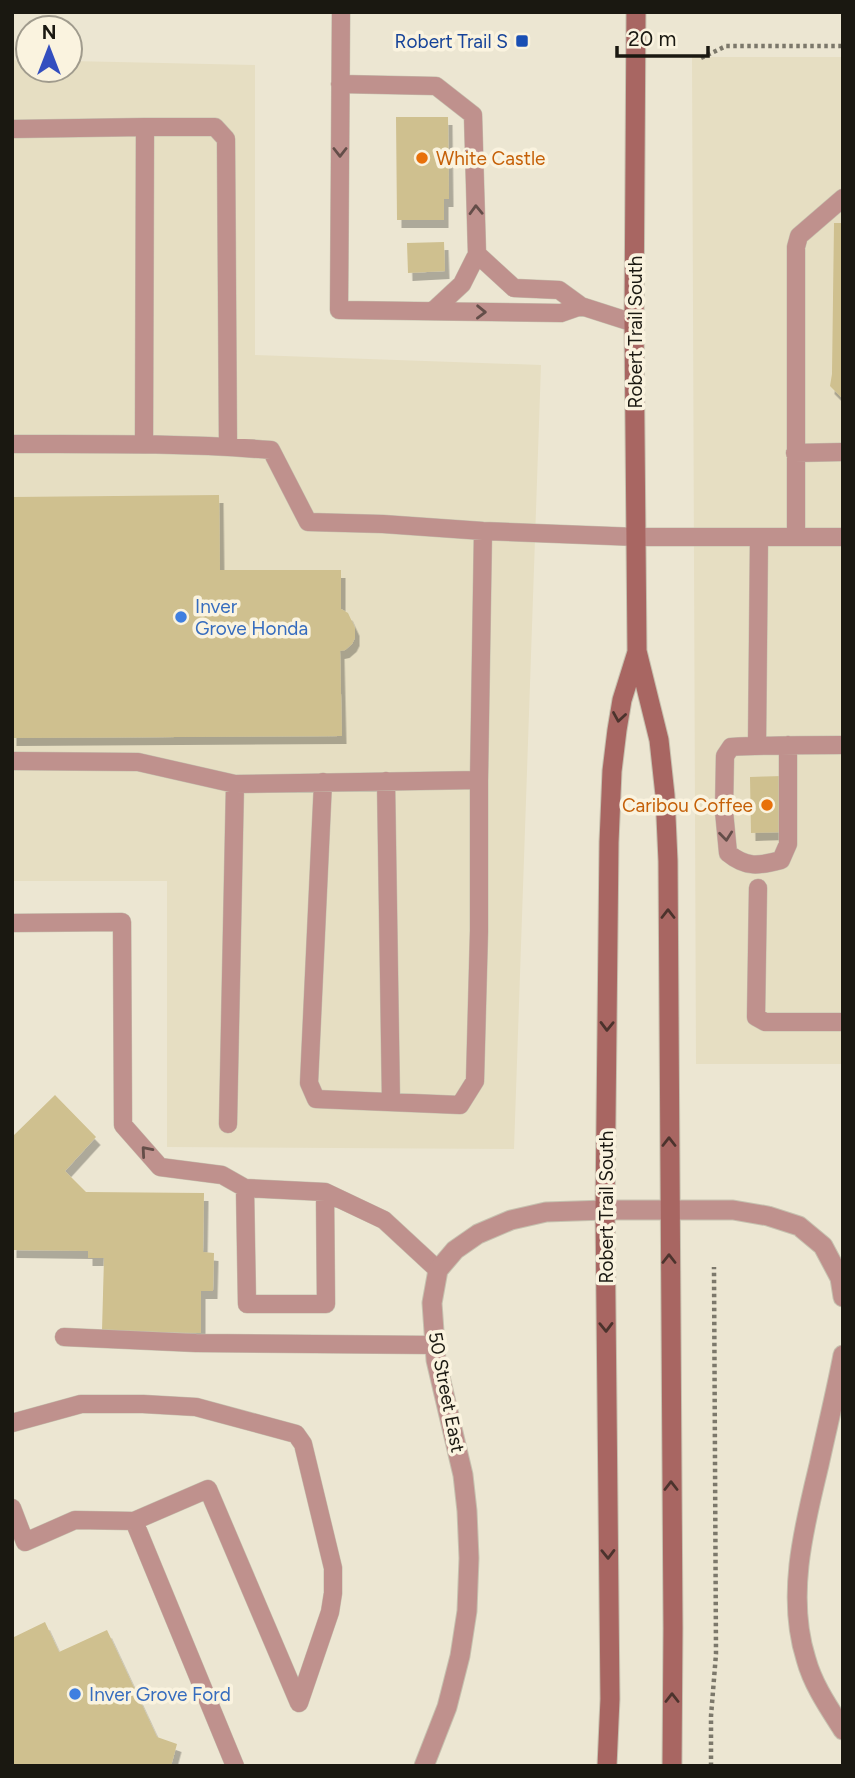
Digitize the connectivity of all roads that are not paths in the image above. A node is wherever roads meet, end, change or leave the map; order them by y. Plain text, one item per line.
1 (341, 12) edge
2 (636, 12) edge
3 (340, 84) junction
4 (145, 127) junction
5 (12, 129) edge
6 (843, 198) edge
7 (477, 254) junction
8 (581, 306) junction
9 (433, 312) junction
10 (634, 323) junction
11 (12, 443) edge
12 (144, 444) junction
13 (228, 446) junction
14 (843, 452) edge
15 (795, 453) junction
16 (483, 531) junction
17 (637, 537) junction
18 (759, 537) junction
19 (796, 537) junction
20 (843, 537) edge
21 (637, 651) junction
22 (757, 745) junction
23 (788, 745) junction
24 (843, 745) edge
25 (12, 761) edge
26 (479, 780) junction
27 (386, 781) junction
28 (323, 782) junction
29 (234, 784) junction
30 (758, 888) dead end
31 (12, 923) edge
32 (843, 1022) edge
33 (391, 1102) junction
34 (228, 1124) dead end
35 (245, 1188) junction
36 (325, 1192) junction
37 (605, 1209) junction
38 (669, 1210) junction
39 (438, 1270) junction
40 (843, 1297) edge
41 (64, 1337) dead end
42 (435, 1345) junction
43 (843, 1355) edge
44 (839, 1395) edge
45 (12, 1423) edge
46 (12, 1508) edge
47 (134, 1521) junction
48 (843, 1730) edge
49 (235, 1766) edge
50 (424, 1766) edge
51 (607, 1766) edge
52 (672, 1766) edge

1 - 3 lane
2 - 10 main road, Robert Trail South
7 -> 3 lane
3 -> 9 lane
4 - 5 lane
4 - 12 lane
4 - 13 lane
6 - 15 lane
7 - 8 lane
7 - 9 lane
9 -> 8 lane
8 - 10 lane
10 - 17 main road, Robert Trail South
11 - 12 lane
12 - 13 lane
13 - 16 lane
14 - 15 lane
15 - 19 lane
16 - 17 lane
16 - 26 lane
17 - 18 lane
17 - 21 main road, Robert Trail South
18 - 19 lane
18 - 22 lane
19 - 20 lane
21 -> 37 main road, Robert Trail South
38 -> 21 main road, Robert Trail South
22 - 23 lane
22 -> 23 lane
23 - 24 lane
25 - 29 lane
26 - 27 lane
26 - 33 lane
27 - 28 lane
27 - 33 lane
28 - 29 lane
28 - 33 lane
29 - 34 lane
30 - 32 lane
35 -> 31 lane
35 - 36 lane
35 - 36 lane
36 - 39 lane
37 - 38 street
37 - 39 street
37 -> 51 main road, Robert Trail South
38 - 40 street
52 -> 38 main road, Robert Trail South
39 - 42 street, 50 Street East
41 - 42 lane
42 - 50 street, 50 Street East
43 - 44 street
44 - 48 street
45 - 47 lane
46 - 47 lane
47 - 49 lane

